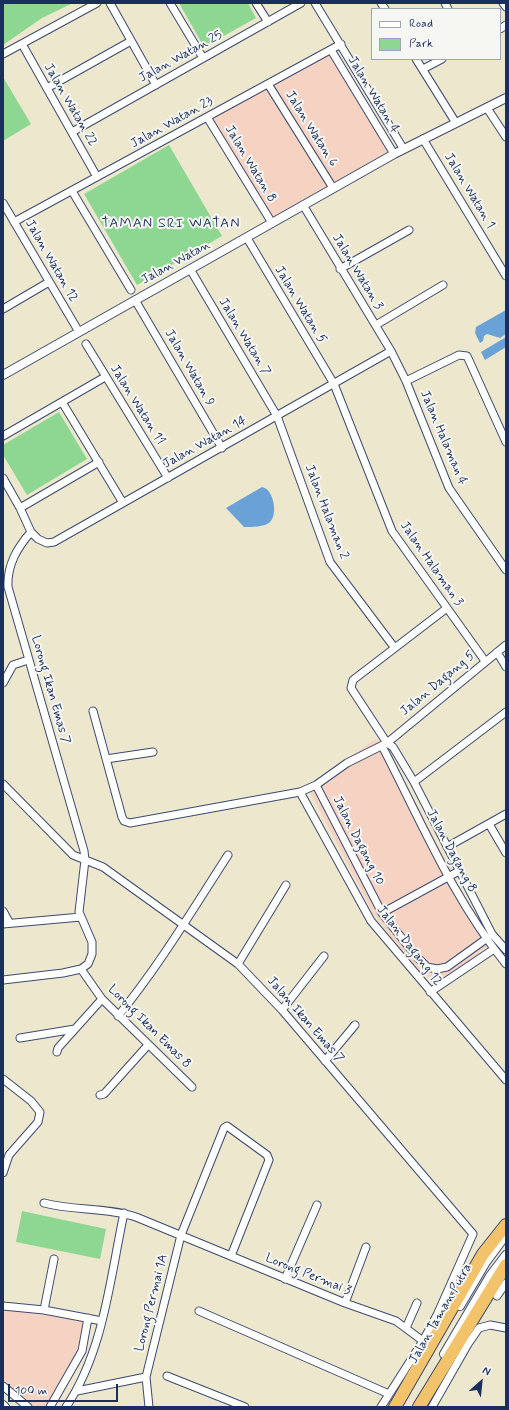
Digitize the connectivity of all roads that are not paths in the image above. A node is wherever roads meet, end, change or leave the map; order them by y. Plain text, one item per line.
1 (97, 3) edge
2 (110, 3) edge
3 (170, 3) edge
4 (256, 3) edge
5 (301, 3) edge
6 (315, 3) edge
7 (503, 3) edge
8 (506, 7) edge
9 (268, 22) junction
10 (131, 41) junction
11 (22, 44) junction
12 (341, 44) junction
13 (331, 50) junction
14 (3, 54) edge
15 (202, 58) junction
16 (417, 60) edge
17 (440, 60) edge
18 (423, 69) junction
19 (268, 84) junction
20 (156, 85) junction
21 (47, 88) junction
22 (506, 98) edge
23 (487, 108) junction
24 (207, 117) junction
25 (456, 123) junction
26 (72, 132) junction
27 (506, 137) edge
28 (423, 138) junction
29 (404, 148) junction
30 (394, 154) junction
31 (98, 177) junction
32 (333, 188) junction
33 (72, 191) junction
34 (3, 202) edge
35 (303, 205) junction
36 (14, 222) junction
37 (272, 224) junction
38 (409, 230) dead end
39 (247, 238) junction
40 (190, 269) junction
41 (340, 269) junction
42 (506, 276) edge
43 (49, 282) junction
44 (444, 285) dead end
45 (131, 290) dead end
46 (135, 300) junction
47 (4, 307) edge
48 (376, 325) junction
49 (79, 332) junction
50 (86, 344) dead end
51 (391, 351) junction
52 (3, 375) edge
53 (105, 377) junction
54 (406, 381) junction
55 (334, 384) junction
56 (62, 402) junction
57 (277, 416) junction
58 (3, 436) edge
59 (506, 442) edge
60 (222, 448) junction
61 (99, 462) junction
62 (3, 478) edge
63 (168, 478) junction
64 (123, 503) junction
65 (20, 508) junction
66 (31, 532) junction
67 (506, 570) edge
68 (447, 608) junction
69 (506, 645) edge
70 (394, 647) junction
71 (497, 652) junction
72 (28, 660) junction
73 (485, 661) junction
74 (506, 667) edge
75 (3, 683) edge
76 (93, 711) dead end
77 (506, 712) edge
78 (384, 744) junction
79 (153, 752) dead end
80 (106, 759) junction
81 (414, 782) junction
82 (3, 784) edge
83 (316, 785) junction
84 (300, 792) junction
85 (506, 814) edge
86 (489, 824) junction
87 (447, 847) junction
88 (506, 853) edge
89 (228, 855) dead end
90 (85, 860) junction
91 (459, 871) junction
92 (449, 877) junction
93 (286, 885) dead end
94 (3, 911) edge
95 (382, 913) junction
96 (81, 917) junction
97 (6, 923) edge
98 (184, 924) junction
99 (486, 939) junction
100 (494, 949) junction
101 (506, 950) edge
102 (324, 956) dead end
103 (238, 964) junction
104 (506, 964) edge
105 (81, 969) junction
106 (3, 980) edge
107 (430, 992) junction
108 (102, 999) junction
109 (282, 1010) junction
110 (118, 1016) junction
111 (355, 1025) dead end
112 (74, 1030) junction
113 (20, 1038) dead end
114 (148, 1045) junction
115 (56, 1052) dead end
116 (325, 1060) junction
117 (3, 1079) edge
118 (506, 1080) edge
119 (192, 1087) dead end
120 (100, 1095) dead end
121 (3, 1150) edge
122 (9, 1155) junction
123 (3, 1173) edge
124 (44, 1203) dead end
125 (317, 1205) dead end
126 (124, 1213) junction
127 (506, 1225) edge
128 (181, 1235) junction
129 (506, 1235) edge
130 (366, 1247) dead end
131 (506, 1255) edge
132 (231, 1256) junction
133 (54, 1258) dead end
134 (506, 1265) edge
135 (285, 1279) junction
136 (506, 1283) edge
137 (497, 1296) dead end
138 (345, 1303) junction
139 (417, 1303) dead end
140 (3, 1306) edge
141 (44, 1310) junction
142 (199, 1311) dead end
143 (88, 1318) junction
144 (102, 1321) junction
145 (406, 1328) junction
146 (506, 1328) edge
147 (423, 1341) junction
148 (167, 1376) dead end
149 (146, 1377) junction
150 (3, 1386) edge
151 (77, 1391) junction
152 (389, 1394) junction
153 (225, 1400) junction
154 (28, 1407) edge
155 (50, 1407) edge
156 (66, 1407) edge
157 (149, 1407) edge
158 (221, 1407) edge
159 (245, 1407) edge
160 (381, 1407) edge
161 (395, 1407) edge
162 (401, 1407) edge
163 (414, 1407) edge
164 (419, 1407) edge
165 (432, 1407) edge

1 - 11 street
2 - 10 street
3 - 15 street
4 - 9 street
5 - 9 street, Jalan Watan 25
6 - 12 street, Jalan Watan 4
7 - 8 street
9 - 15 street, Jalan Watan 25
10 - 20 street
10 - 21 street
11 - 14 street
11 - 21 street, Jalan Watan 22
12 - 13 street, Jalan Watan 23
12 - 29 street, Jalan Watan 4
13 - 19 street, Jalan Watan 23
13 - 30 street, Jalan Watan 4
15 - 20 street, Jalan Watan 25
16 - 18 street
17 - 18 street
18 - 25 street
19 - 24 street, Jalan Watan 23
19 - 32 street, Jalan Watan 6
20 - 26 street, Jalan Watan 25
21 - 26 street, Jalan Watan 22
22 - 23 street, Jalan Watan
23 - 25 street, Jalan Watan
23 - 27 street
24 - 31 street, Jalan Watan 23
24 - 37 street, Jalan Watan 8
25 - 28 street, Jalan Watan
26 - 31 street, Jalan Watan 22
28 - 29 street, Jalan Watan
28 - 42 street, Jalan Watan 1
29 - 30 street, Jalan Watan
30 - 32 street, Jalan Watan
31 - 33 street, Jalan Watan 23
32 - 35 street, Jalan Watan
33 - 36 street, Jalan Watan 23
33 - 45 street
34 - 36 street, Jalan Watan 12
35 - 37 street, Jalan Watan
35 - 41 street, Jalan Watan 3
36 - 43 street, Jalan Watan 12
37 - 39 street, Jalan Watan
38 - 41 street
39 - 40 street, Jalan Watan
39 - 55 street, Jalan Watan 5
40 - 46 street, Jalan Watan
40 - 57 street, Jalan Watan 7
41 - 48 street, Jalan Watan 3
43 - 47 street
43 - 49 street, Jalan Watan 12
44 - 48 street
46 - 49 street, Jalan Watan
46 - 60 street, Jalan Watan 9
48 - 51 street, Jalan Watan 3
49 - 52 street, Jalan Watan
50 - 53 street, Jalan Watan 11
51 - 54 street, Jalan Halaman 4
51 - 55 street, Jalan Watan 14
53 - 56 street
53 - 63 street, Jalan Watan 11
54 - 59 street
54 - 67 street, Jalan Halaman 4
55 - 57 street, Jalan Watan 14
55 - 68 street, Jalan Halaman 3
56 - 58 street
56 - 61 street
57 - 60 street, Jalan Watan 14
57 - 70 street, Jalan Halaman 2
60 - 63 street, Jalan Watan 14
61 - 64 street
61 - 65 street
62 - 65 street
63 - 64 street, Jalan Watan 14
64 - 66 street, Jalan Watan 14
65 - 66 street
66 - 72 street, Lorong Ikan Emas 7
68 - 70 street
68 - 73 street, Jalan Halaman 3
69 - 71 street, Jalan Dagang 5
70 - 78 street
71 - 73 street, Jalan Dagang 5
71 - 74 street
72 - 75 street
72 - 90 street, Lorong Ikan Emas 7
73 - 78 street, Jalan Dagang 5
76 - 80 street
77 - 81 street
78 - 81 street
78 - 83 street
78 - 92 street, Jalan Dagang 8
79 - 80 street
80 - 84 street
81 - 87 street
82 - 90 street, Jalan Ikan Emas 7
83 - 84 street
83 - 95 street, Jalan Dagang 10
84 - 107 street, Jalan Dagang 12
85 - 86 street
86 - 87 street
86 - 88 street
87 - 91 street
89 - 98 street
90 - 96 street, Lorong Ikan Emas 7
90 - 98 street, Jalan Ikan Emas 7
91 - 92 street
91 - 101 street
92 - 95 street
92 - 99 street, Jalan Dagang 8
93 - 103 street
94 - 97 street
95 - 99 street, Jalan Dagang 10
96 - 97 street
96 - 105 street
98 - 103 street, Jalan Ikan Emas 7
98 - 110 street
99 - 100 street, Jalan Dagang 8
100 - 104 street, Jalan Dagang 8
100 - 107 street
102 - 109 street
103 - 109 street, Jalan Ikan Emas 7
105 - 106 street
105 - 108 street, Lorong Ikan Emas 8
107 - 118 street, Jalan Dagang 12
108 - 110 street, Lorong Ikan Emas 8
108 - 112 street
109 - 116 street, Jalan Ikan Emas 7
110 - 114 street, Lorong Ikan Emas 8
111 - 116 street
112 - 113 street
112 - 115 street
114 - 119 street, Lorong Ikan Emas 8
114 - 120 street
116 - 147 street, Jalan Ikan Emas 7
117 - 122 street
121 - 122 street
122 - 123 street
124 - 126 street, Lorong Permai 3
125 - 135 street
126 - 128 street, Lorong Permai 3
126 - 144 street
127 - 161 highway
128 - 132 street, Lorong Permai 3
128 - 132 street, Lorong Permai 1A
128 - 149 street, Lorong Permai 1A
129 - 162 street, Jalan Taman Putra
130 - 138 street
131 - 163 street, Jalan Taman Putra
132 - 135 street, Lorong Permai 3
133 - 141 street
134 - 164 highway
135 - 138 street, Lorong Permai 3
136 - 137 street
138 - 145 street, Lorong Permai 3
139 - 145 street
140 - 141 street
141 - 143 street
142 - 152 street
143 - 144 street
143 - 155 street
144 - 151 street
145 - 147 street, Lorong Permai 3
146 - 165 street
147 - 152 street
148 - 153 street
149 - 151 street
149 - 157 street, Lorong Permai 1A
150 - 154 street
151 - 156 street
152 - 160 street
153 - 158 street
153 - 159 street

